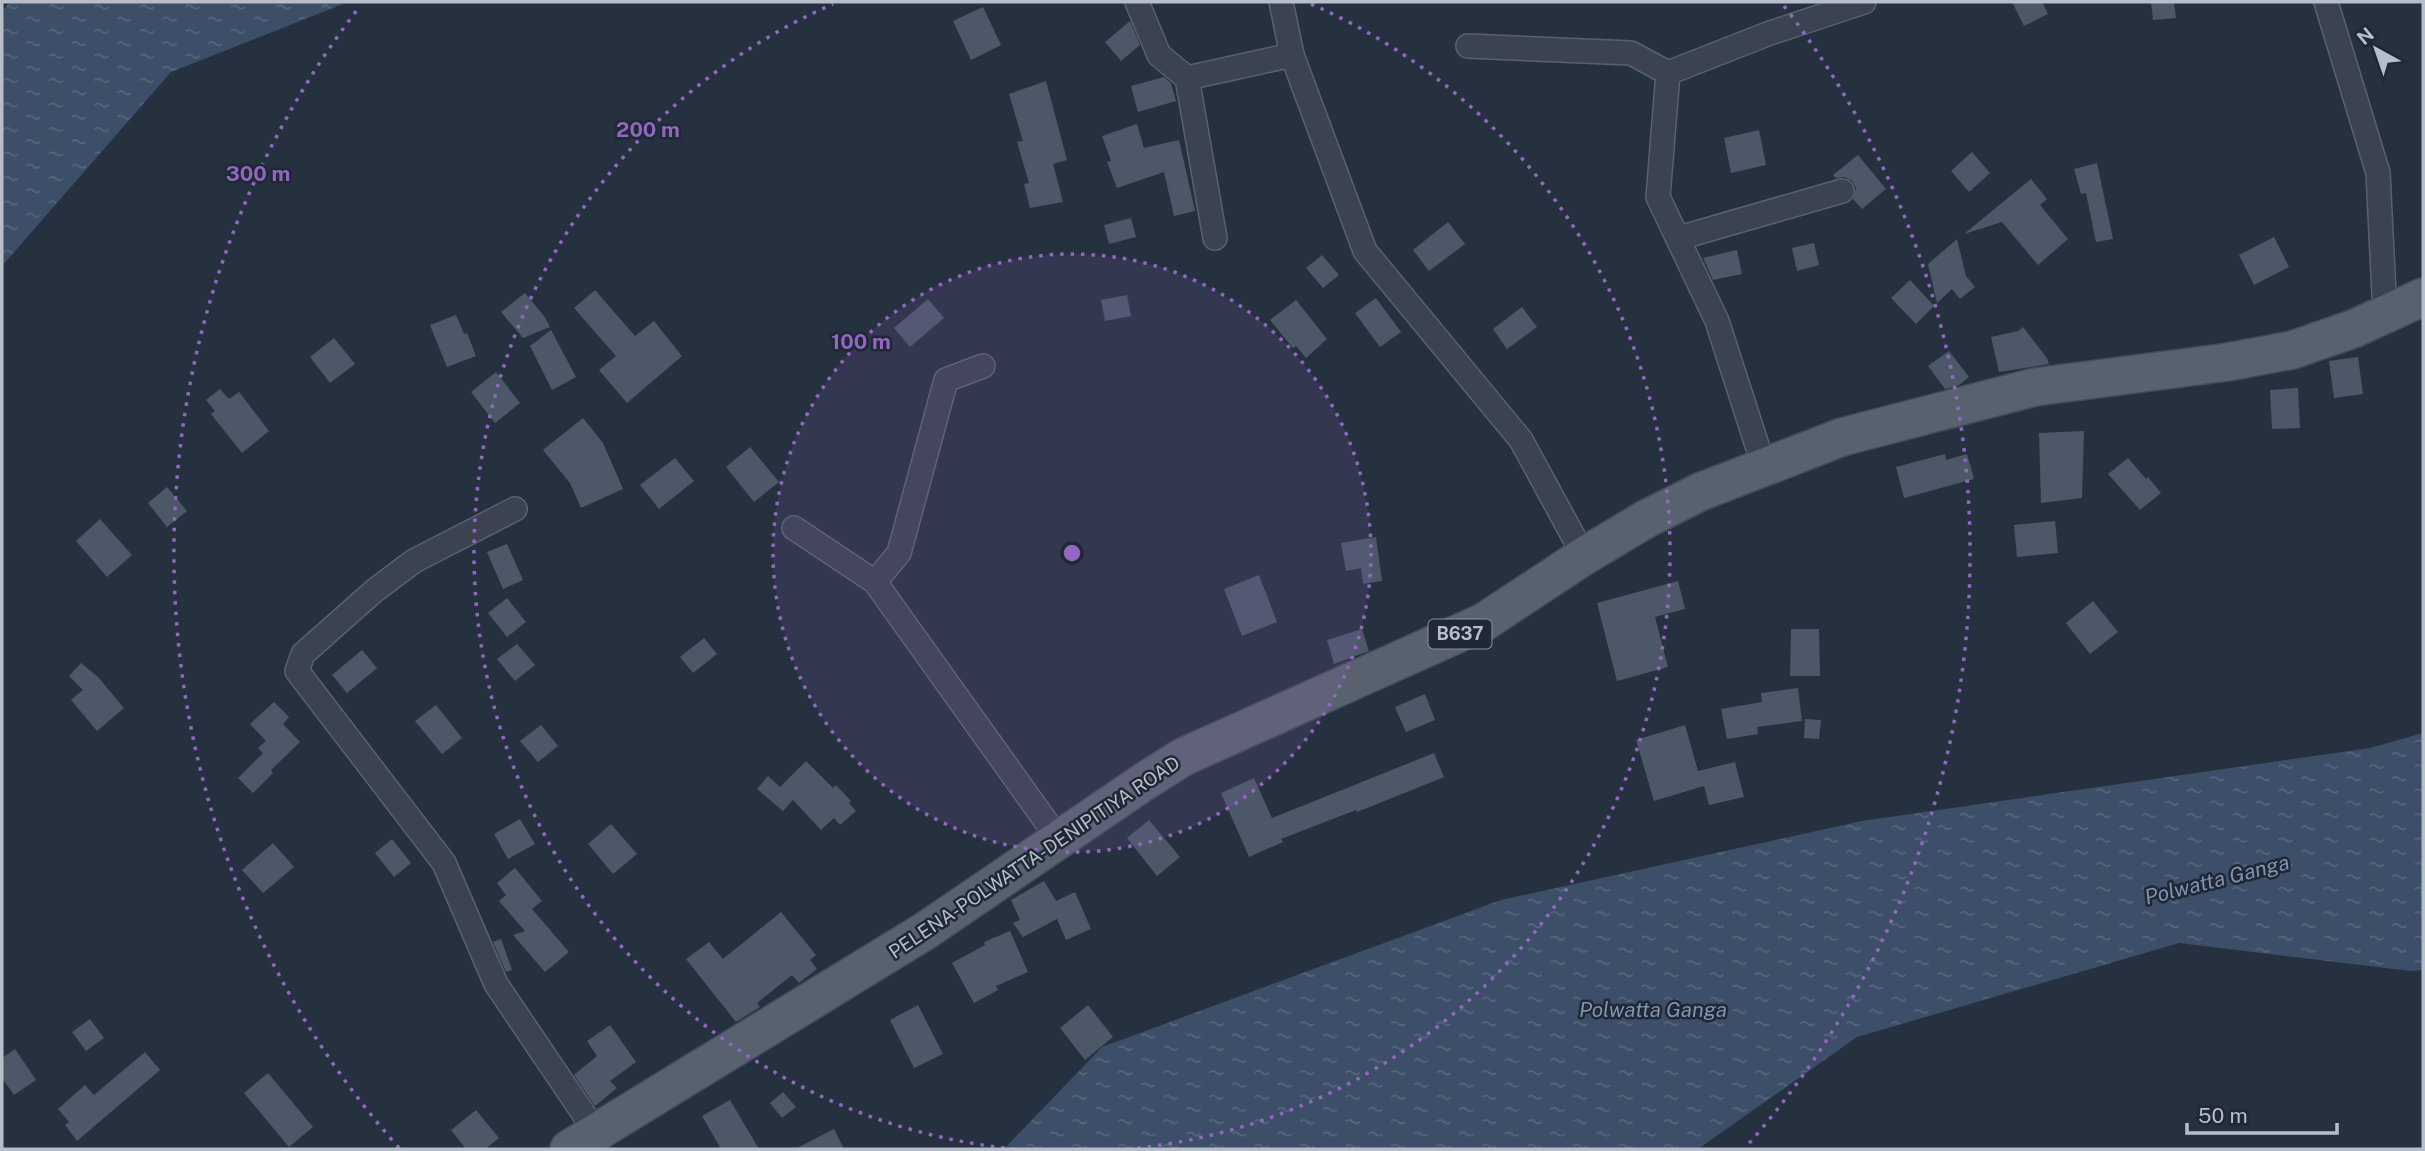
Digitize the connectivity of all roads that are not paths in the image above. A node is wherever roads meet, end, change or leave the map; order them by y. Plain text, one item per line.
1 (1137, 2) edge
2 (1281, 2) edge
3 (1864, 2) edge
4 (2326, 2) edge
5 (1468, 46) dead end
6 (1292, 55) junction
7 (1668, 73) junction
8 (1187, 78) junction
9 (1842, 191) dead end
10 (1215, 238) dead end
11 (1679, 239) junction
12 (2423, 297) edge
13 (2385, 314) junction
14 (983, 366) dead end
15 (1764, 467) junction
16 (515, 509) dead end
17 (794, 528) dead end
18 (1584, 556) junction
19 (874, 582) junction
20 (1060, 841) junction
21 (582, 1140) edge

1 - 8 street
2 - 6 street
3 - 7 street
4 - 13 street
5 - 7 street
6 - 8 street
6 - 18 street
7 - 11 street
8 - 10 street
9 - 11 street
11 - 15 street
12 - 13 main road, PELENA-POLWATTA-DENIPITIYA ROAD / B637
13 - 15 main road, PELENA-POLWATTA-DENIPITIYA ROAD / B637
14 - 19 street
15 - 18 main road, PELENA-POLWATTA-DENIPITIYA ROAD / B637
16 - 21 street
17 - 19 street
18 - 20 main road, PELENA-POLWATTA-DENIPITIYA ROAD / B637
19 - 20 street
20 - 21 main road, PELENA-POLWATTA-DENIPITIYA ROAD / B637

